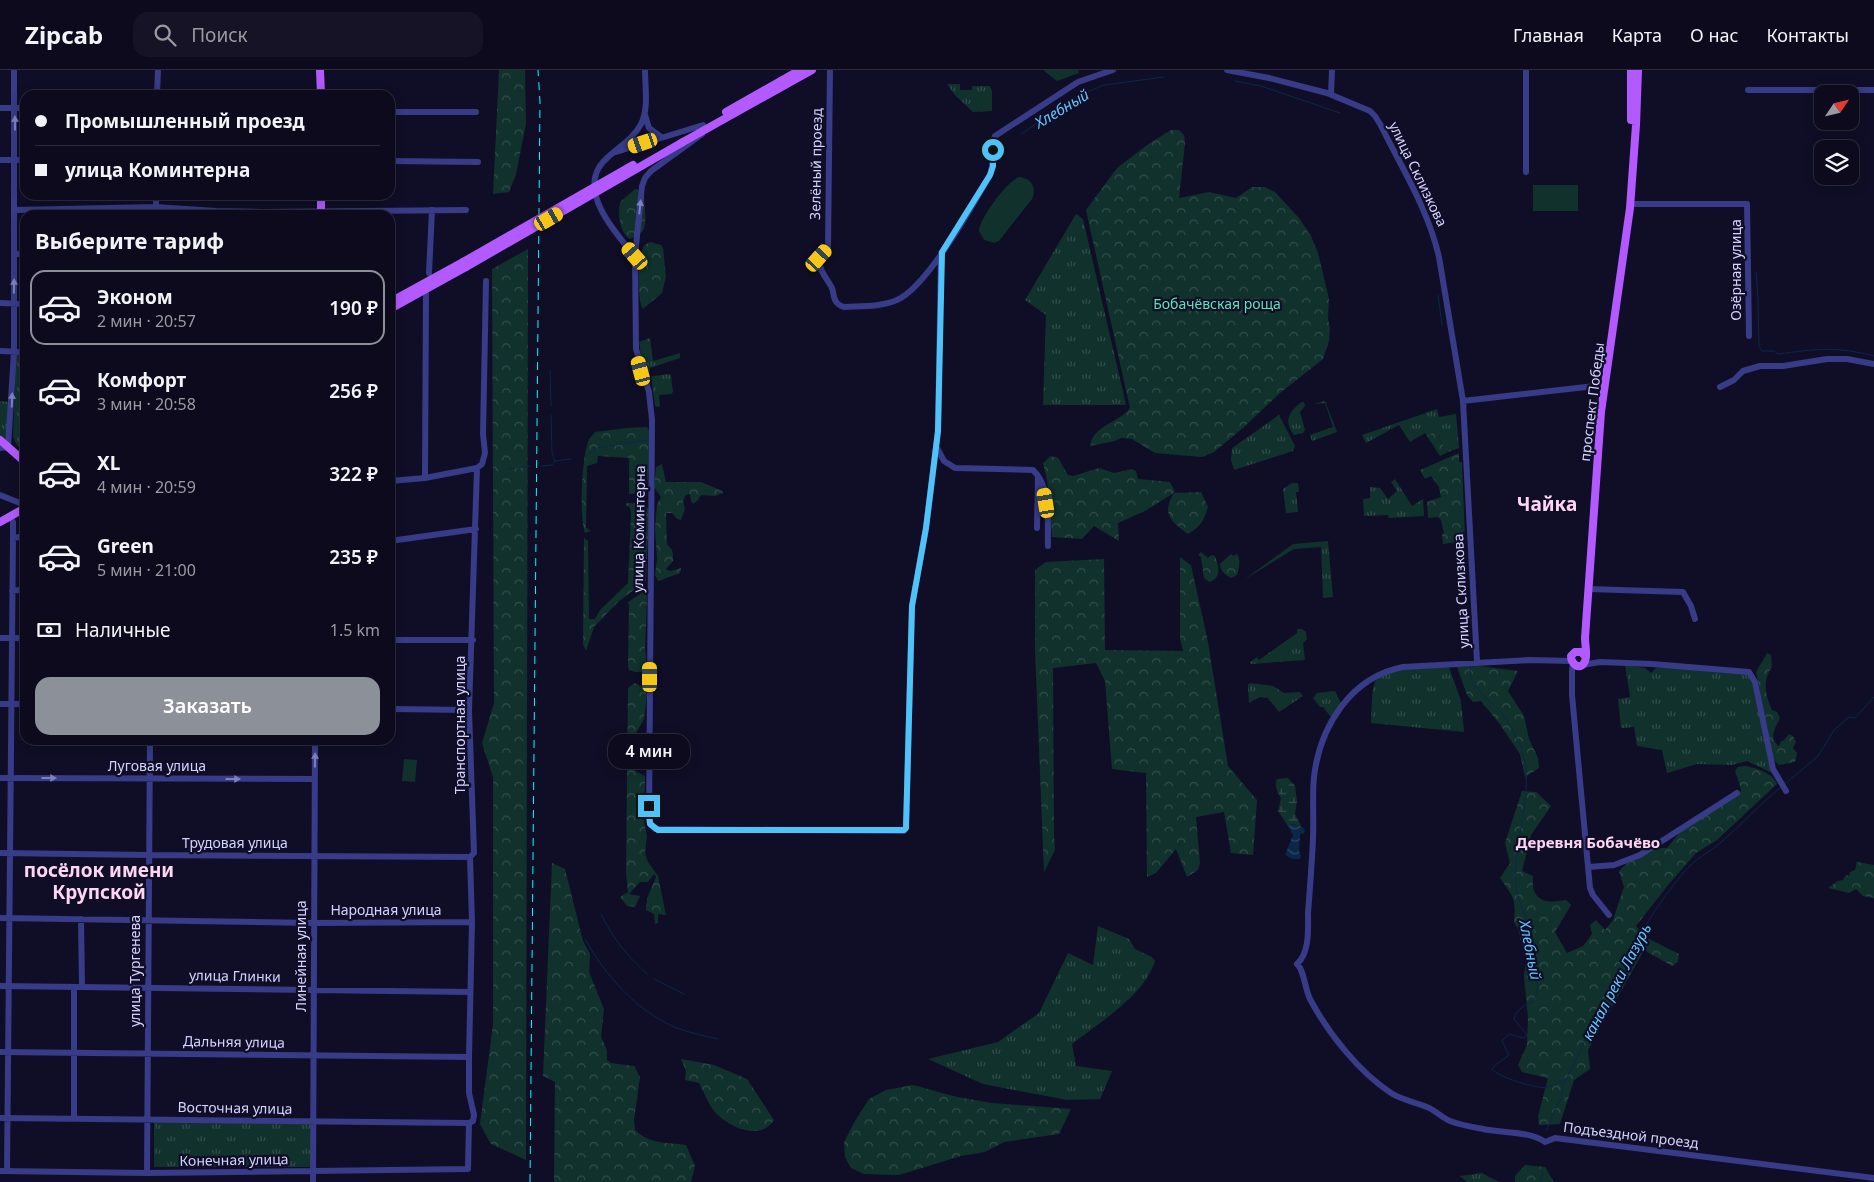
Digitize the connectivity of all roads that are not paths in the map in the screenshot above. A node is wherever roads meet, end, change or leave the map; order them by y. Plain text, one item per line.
1 (14, 70) edge
2 (158, 70) edge
3 (320, 70) edge
4 (645, 70) edge
5 (800, 70) edge
6 (812, 70) edge
7 (830, 70) edge
8 (1113, 70) edge
9 (1227, 70) edge
10 (1332, 70) edge
11 (1526, 70) edge
12 (1632, 70) edge
13 (1638, 70) edge
14 (158, 90) edge
15 (321, 90) edge
16 (1748, 90) dead end
17 (1874, 90) edge
18 (1332, 94) junction
19 (0, 108) edge
20 (14, 108) junction
21 (20, 108) edge
22 (395, 112) edge
23 (476, 112) dead end
24 (645, 112) junction
25 (705, 127) junction
26 (660, 137) junction
27 (613, 153) junction
28 (0, 160) edge
29 (15, 160) junction
30 (20, 160) edge
31 (395, 161) edge
32 (478, 162) dead end
33 (1633, 170) junction
34 (1526, 172) dead end
35 (156, 200) edge
36 (1631, 204) junction
37 (156, 207) junction
38 (15, 210) junction
39 (186, 210) edge
40 (432, 210) junction
41 (466, 210) dead end
42 (395, 211) edge
43 (636, 237) junction
44 (620, 238) junction
45 (942, 252) junction
46 (14, 254) junction
47 (20, 254) edge
48 (635, 256) junction
49 (464, 264) junction
50 (429, 273) dead end
51 (486, 280) dead end
52 (426, 289) junction
53 (395, 299) edge
54 (0, 303) edge
55 (14, 304) junction
56 (20, 304) edge
57 (395, 306) edge
58 (1749, 336) dead end
59 (0, 352) edge
60 (14, 352) junction
61 (20, 352) edge
62 (1874, 364) edge
63 (1604, 385) junction
64 (1720, 387) dead end
65 (1463, 401) junction
66 (0, 440) edge
67 (4, 448) edge
68 (937, 448) junction
69 (20, 459) edge
70 (477, 468) junction
71 (1038, 475) junction
72 (425, 478) junction
73 (395, 481) edge
74 (0, 495) edge
75 (20, 504) edge
76 (20, 509) edge
77 (10, 516) junction
78 (0, 522) edge
79 (1037, 528) dead end
80 (476, 529) junction
81 (20, 537) edge
82 (14, 538) junction
83 (395, 540) edge
84 (1048, 546) dead end
85 (1588, 589) junction
86 (20, 590) edge
87 (12, 591) junction
88 (1695, 619) dead end
89 (0, 638) edge
90 (11, 638) junction
91 (20, 638) edge
92 (1585, 638) junction
93 (395, 640) edge
94 (473, 640) junction
95 (1574, 652) junction
96 (1585, 656) junction
97 (1557, 661) junction
98 (1477, 662) junction
99 (1600, 662) junction
100 (1575, 664) junction
101 (0, 704) edge
102 (10, 704) junction
103 (20, 704) edge
104 (395, 709) edge
105 (470, 710) junction
106 (150, 745) edge
107 (315, 745) edge
108 (0, 778) edge
109 (10, 778) junction
110 (149, 779) junction
111 (315, 779) junction
112 (1786, 791) dead end
113 (1737, 793) dead end
114 (0, 853) edge
115 (9, 853) junction
116 (148, 855) junction
117 (314, 855) junction
118 (470, 857) junction
119 (1589, 867) junction
120 (1609, 915) dead end
121 (0, 918) edge
122 (9, 918) junction
123 (81, 919) junction
124 (148, 921) junction
125 (472, 922) junction
126 (314, 923) junction
127 (0, 986) edge
128 (8, 986) junction
129 (74, 987) junction
130 (82, 987) junction
131 (148, 988) junction
132 (314, 990) junction
133 (470, 992) junction
134 (0, 1052) edge
135 (9, 1052) junction
136 (73, 1052) junction
137 (147, 1053) junction
138 (313, 1055) junction
139 (469, 1057) junction
140 (1393, 1094) joint
141 (0, 1118) edge
142 (8, 1118) junction
143 (74, 1118) junction
144 (147, 1119) junction
145 (313, 1121) junction
146 (469, 1123) junction
147 (468, 1169) joint
148 (3, 1171) edge
149 (314, 1171) junction
150 (147, 1173) junction
151 (1874, 1178) edge
152 (313, 1182) edge

1 - 20 street
2 - 14 street
3 - 15 main road
4 - 24 street
5 - 25 main road
6 - 25 main road
7 - 45 street, Зелёный проезд
8 - 45 street
9 - 18 street, улица Склизкова
10 - 18 street
11 - 34 street
12 - 33 main road, проспект Победы
13 - 33 main road, проспект Победы
16 - 17 street
18 - 65 street, улица Склизкова
19 - 20 street
20 - 21 street
29 -> 20 street
22 - 23 street
24 - 26 street
24 - 27 street
25 - 26 street
43 -> 25 street, улица Коминтерна
25 - 49 main road, bridge
26 - 27 street
27 - 44 street
28 - 29 street
29 - 30 street
29 - 38 street
31 - 32 street
33 - 36 main road, проспект Победы
35 - 37 street
36 - 58 street, Озёрная улица
36 - 63 main road, проспект Победы
37 - 38 street
37 - 39 street
38 - 46 street
40 - 41 street
40 - 42 street
40 - 50 street
43 - 44 street
43 - 48 street, улица Коминтерна
44 - 48 street
45 - 68 street
46 - 47 street
55 -> 46 street
48 - 68 street, улица Коминтерна
49 - 52 main road
49 - 53 main road
51 - 70 street, Транспортная улица
52 - 57 main road
52 - 72 street
54 - 55 street
55 - 56 street
55 - 60 street
59 - 60 street
60 - 61 street
67 -> 60 street
62 - 64 street
63 - 65 street
63 - 85 main road, проспект Победы
65 - 98 street, улица Склизкова
66 - 67 main road
67 - 69 main road
68 - 71 street
70 - 72 street
70 - 80 street, Транспортная улица
71 - 79 street
71 - 84 street
72 - 73 street
74 - 75 street
76 - 77 main road
77 - 78 main road
77 - 82 street
80 - 83 street
80 - 94 street, Транспортная улица
81 - 82 street
82 - 87 street
85 - 88 street
85 - 92 main road, проспект Победы
86 - 87 street
87 - 90 street
89 - 90 street
90 - 91 street
90 - 102 street
92 - 95 main road
92 - 96 main road, проспект Победы
93 - 94 street
94 - 105 street, Транспортная улица
95 - 96 main road
95 - 97 street
95 - 100 main road
96 - 99 street
96 - 100 main road, проспект Победы
97 - 98 street
97 - 100 street
98 - 140 street, улица Склизкова
99 - 100 street
99 - 112 street
100 - 119 street
101 - 102 street
102 - 103 street
102 - 109 street
104 - 105 street
105 - 118 street, Транспортная улица
106 - 110 street, улица Тургенева
111 -> 107 street, Линейная улица
108 - 109 street, Луговая улица
109 -> 110 street, Луговая улица
109 - 115 street
110 -> 111 street, Луговая улица
110 - 116 street, улица Тургенева
111 - 117 street, Линейная улица
113 - 119 street
114 - 115 street, Трудовая улица
115 - 116 street, Трудовая улица
115 - 122 street
116 - 117 street, Трудовая улица
116 - 124 street, улица Тургенева
117 - 118 street, Трудовая улица
117 - 126 street, Линейная улица
118 - 125 street, Транспортная улица
119 - 120 street
121 - 122 street, Народная улица
122 - 123 street, Народная улица
122 - 128 street
123 - 124 street, Народная улица
123 - 130 street
124 - 126 street, Народная улица
124 - 131 street, улица Тургенева
125 - 126 street, Народная улица
125 - 133 street, Транспортная улица
126 - 132 street, Линейная улица
127 - 128 street, улица Глинки
128 - 129 street, улица Глинки
128 - 135 street
129 - 130 street, улица Глинки
129 - 136 street
130 - 131 street, улица Глинки
131 - 132 street, улица Глинки
131 - 137 street, улица Тургенева
132 - 133 street, улица Глинки
132 - 138 street, Линейная улица
133 - 139 street, Транспортная улица
134 - 135 street, Дальняя улица
135 - 136 street, Дальняя улица
135 - 142 street
136 - 137 street, Дальняя улица
136 - 143 street
137 - 138 street, Дальняя улица
137 - 144 street, улица Тургенева
138 - 139 street, Дальняя улица
138 - 145 street, Линейная улица
139 - 146 street, Транспортная улица
140 - 151 street, Подъездной проезд
141 - 142 street, Восточная улица
142 - 143 street, Восточная улица
142 - 148 street
143 - 144 street, Восточная улица
144 - 145 street, Восточная улица
144 - 150 street, улица Тургенева
145 - 146 street, Восточная улица
145 - 149 street, Линейная улица
146 - 147 street, Транспортная улица
147 - 149 street, Конечная улица
148 - 150 street, Конечная улица
149 - 150 street, Конечная улица
149 - 152 street, Линейная улица

